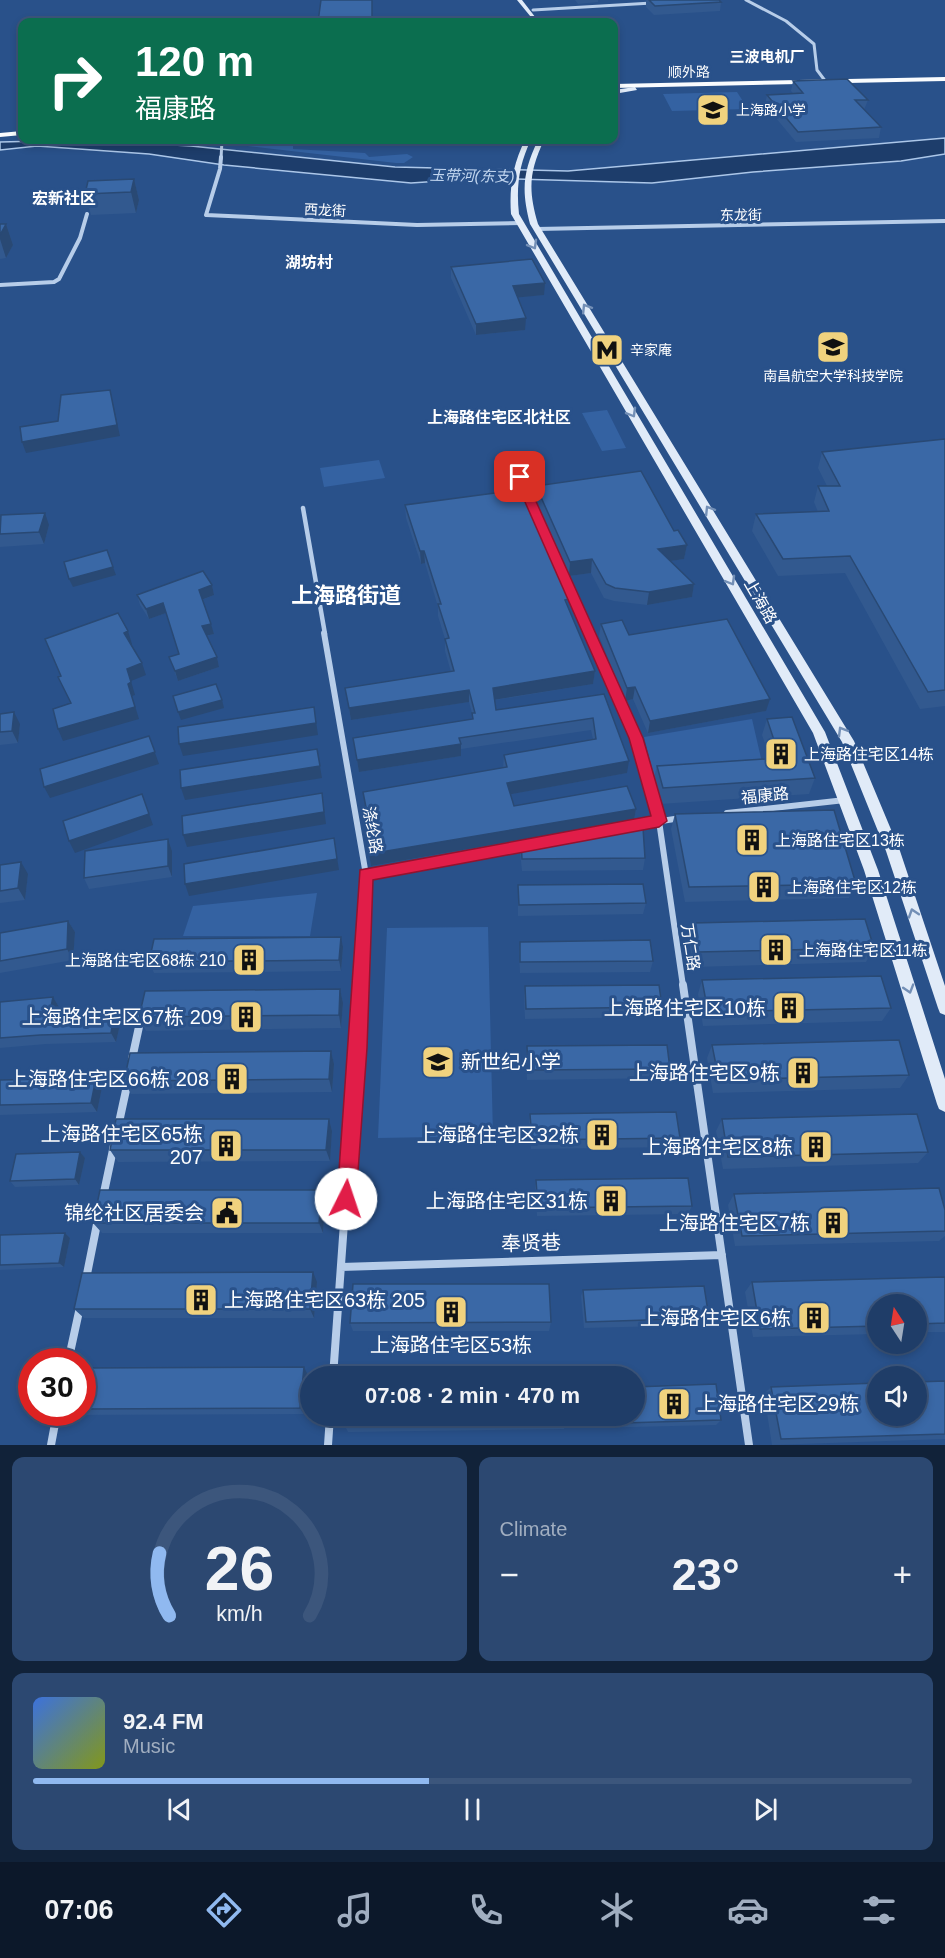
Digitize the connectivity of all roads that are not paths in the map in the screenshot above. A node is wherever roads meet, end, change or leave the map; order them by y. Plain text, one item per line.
1 (519, 0) edge
2 (525, 0) edge
3 (632, 0) edge
4 (746, 0) edge
5 (656, 3) edge
6 (635, 4) junction
7 (533, 10) junction
8 (534, 18) edge
9 (540, 18) edge
10 (945, 80) edge
11 (826, 82) junction
12 (618, 88) edge
13 (618, 88) edge
14 (18, 128) edge
15 (0, 129) edge
16 (18, 133) edge
17 (0, 135) edge
18 (221, 144) edge
19 (526, 144) edge
20 (539, 144) edge
21 (87, 214) edge
22 (945, 221) edge
23 (521, 223) junction
24 (537, 229) junction
25 (0, 285) edge
26 (520, 477) dead end
27 (532, 504) edge
28 (303, 508) dead end
29 (554, 554) edge
30 (848, 800) junction
31 (718, 814) edge
32 (695, 817) edge
33 (659, 821) junction
34 (625, 827) edge
35 (532, 844) edge
36 (366, 875) junction
37 (145, 998) edge
38 (945, 1008) edge
39 (945, 1104) edge
40 (722, 1255) junction
41 (341, 1267) junction
42 (84, 1289) edge
43 (81, 1300) edge
44 (71, 1348) edge
45 (334, 1366) edge
46 (55, 1426) edge
47 (329, 1426) edge
48 (51, 1445) edge
49 (328, 1445) edge
50 (749, 1445) edge

1 - 8 main road
2 - 7 main road
3 - 6 street
4 - 11 street
5 - 6 street
6 - 7 street
7 - 9 main road
10 - 11 main road, 顺外路
10 - 13 main road, 顺外路
11 - 12 main road, 顺外路
14 - 15 main road
16 - 17 main road
18 - 23 street, 西龙街
19 - 23 main road, 上海路
20 - 24 main road, 上海路
21 - 25 street
22 - 24 street, 东龙街
23 -> 30 main road, 上海路
38 -> 24 main road, 上海路
26 - 27 street
28 - 36 street, 涤纶路
29 - 33 street, 万仁路
30 - 31 street, 福康路
30 -> 39 main road, 上海路
32 - 33 street
33 - 34 street
33 - 40 street, 万仁路
35 - 36 street
36 - 41 street, 涤纶路
37 - 42 street
40 - 41 street, 奉贤巷
40 - 50 street, 万仁路
41 - 45 street, 涤纶路
43 - 44 street
46 - 48 street
47 - 49 street

